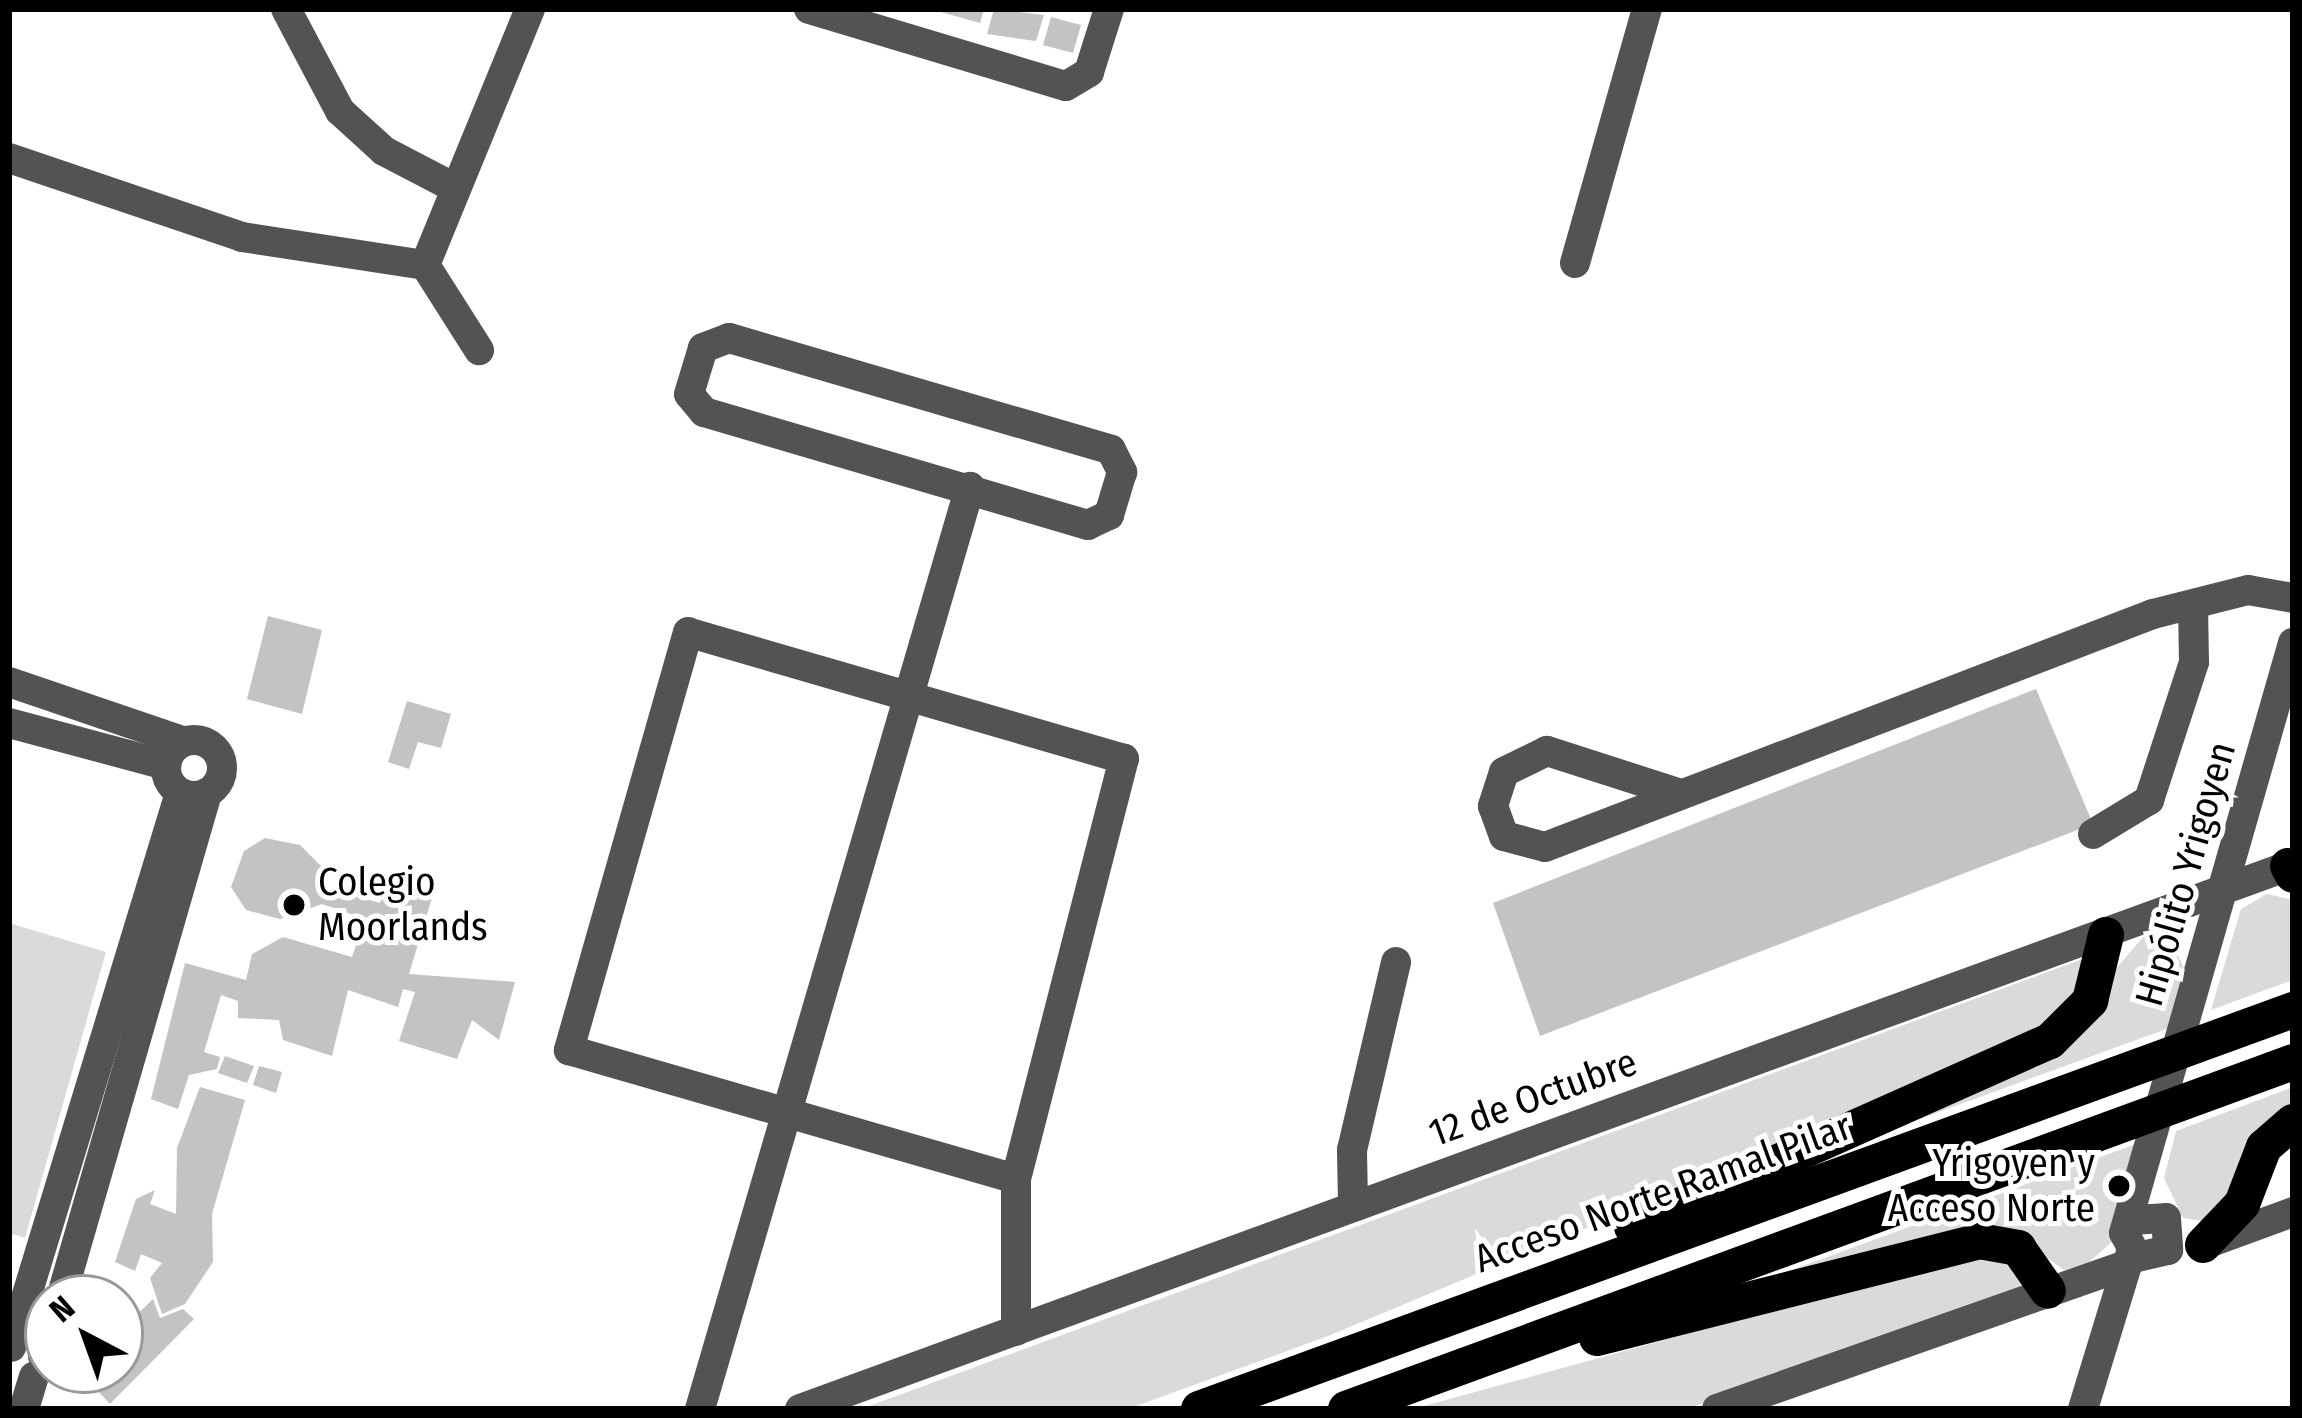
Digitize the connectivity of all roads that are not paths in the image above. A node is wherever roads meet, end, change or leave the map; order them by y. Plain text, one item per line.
1 (286, 9) edge
2 (530, 9) edge
3 (808, 9) edge
4 (1109, 9) edge
5 (1646, 9) edge
6 (9, 158) edge
7 (454, 188) junction
8 (1575, 262) dead end
9 (425, 265) junction
10 (479, 350) dead end
11 (978, 490) junction
12 (2293, 598) edge
13 (2193, 605) junction
14 (2293, 643) edge
15 (9, 682) edge
16 (918, 694) junction
17 (9, 723) edge
18 (184, 773) junction
19 (1681, 794) junction
20 (2092, 834) dead end
21 (2291, 868) edge
22 (2220, 891) junction
23 (2106, 934) junction
24 (1396, 962) dead end
25 (2276, 1016) edge
26 (2293, 1062) edge
27 (795, 1116) junction
28 (2293, 1123) edge
29 (1016, 1179) junction
30 (1353, 1203) junction
31 (2232, 1217) junction
32 (2291, 1219) edge
33 (2167, 1232) junction
34 (2126, 1260) junction
35 (67, 1274) edge
36 (2048, 1292) junction
37 (1455, 1312) junction
38 (1016, 1331) junction
39 (14, 1338) edge
40 (1443, 1373) junction
41 (700, 1409) edge
42 (722, 1409) edge
43 (800, 1409) edge
44 (1199, 1409) edge
45 (1346, 1409) edge
46 (1718, 1409) edge
47 (2083, 1409) edge

1 - 7 street
2 - 7 street
3 - 4 street
5 - 8 street
6 - 9 street
7 - 9 street
9 - 10 street
11 - 11 street
11 - 16 street
12 - 13 street
13 - 19 street
13 - 20 street
14 - 22 street, Hipólito Yrigoyen
15 - 18 street
16 - 27 street
16 - 27 street
16 - 29 street
17 - 18 street
18 - 35 street
18 - 39 street
19 - 19 street
21 - 22 street, 12 de Octubre
22 - 23 street, 12 de Octubre
22 - 33 street, Hipólito Yrigoyen
23 - 30 street, 12 de Octubre
23 - 37 highway
24 - 30 street
25 - 37 highway, Acceso Norte Ramal Pilar
26 - 40 highway
27 - 29 street
27 - 41 street
27 - 42 street
28 - 31 highway
29 - 38 street
30 - 38 street, 12 de Octubre
31 - 32 street
31 - 33 highway
32 - 33 street
33 - 34 street
34 - 36 street
34 - 47 street
36 - 40 highway
36 - 46 street
37 - 44 highway, Acceso Norte Ramal Pilar
38 - 43 street, 12 de Octubre
40 - 45 highway

